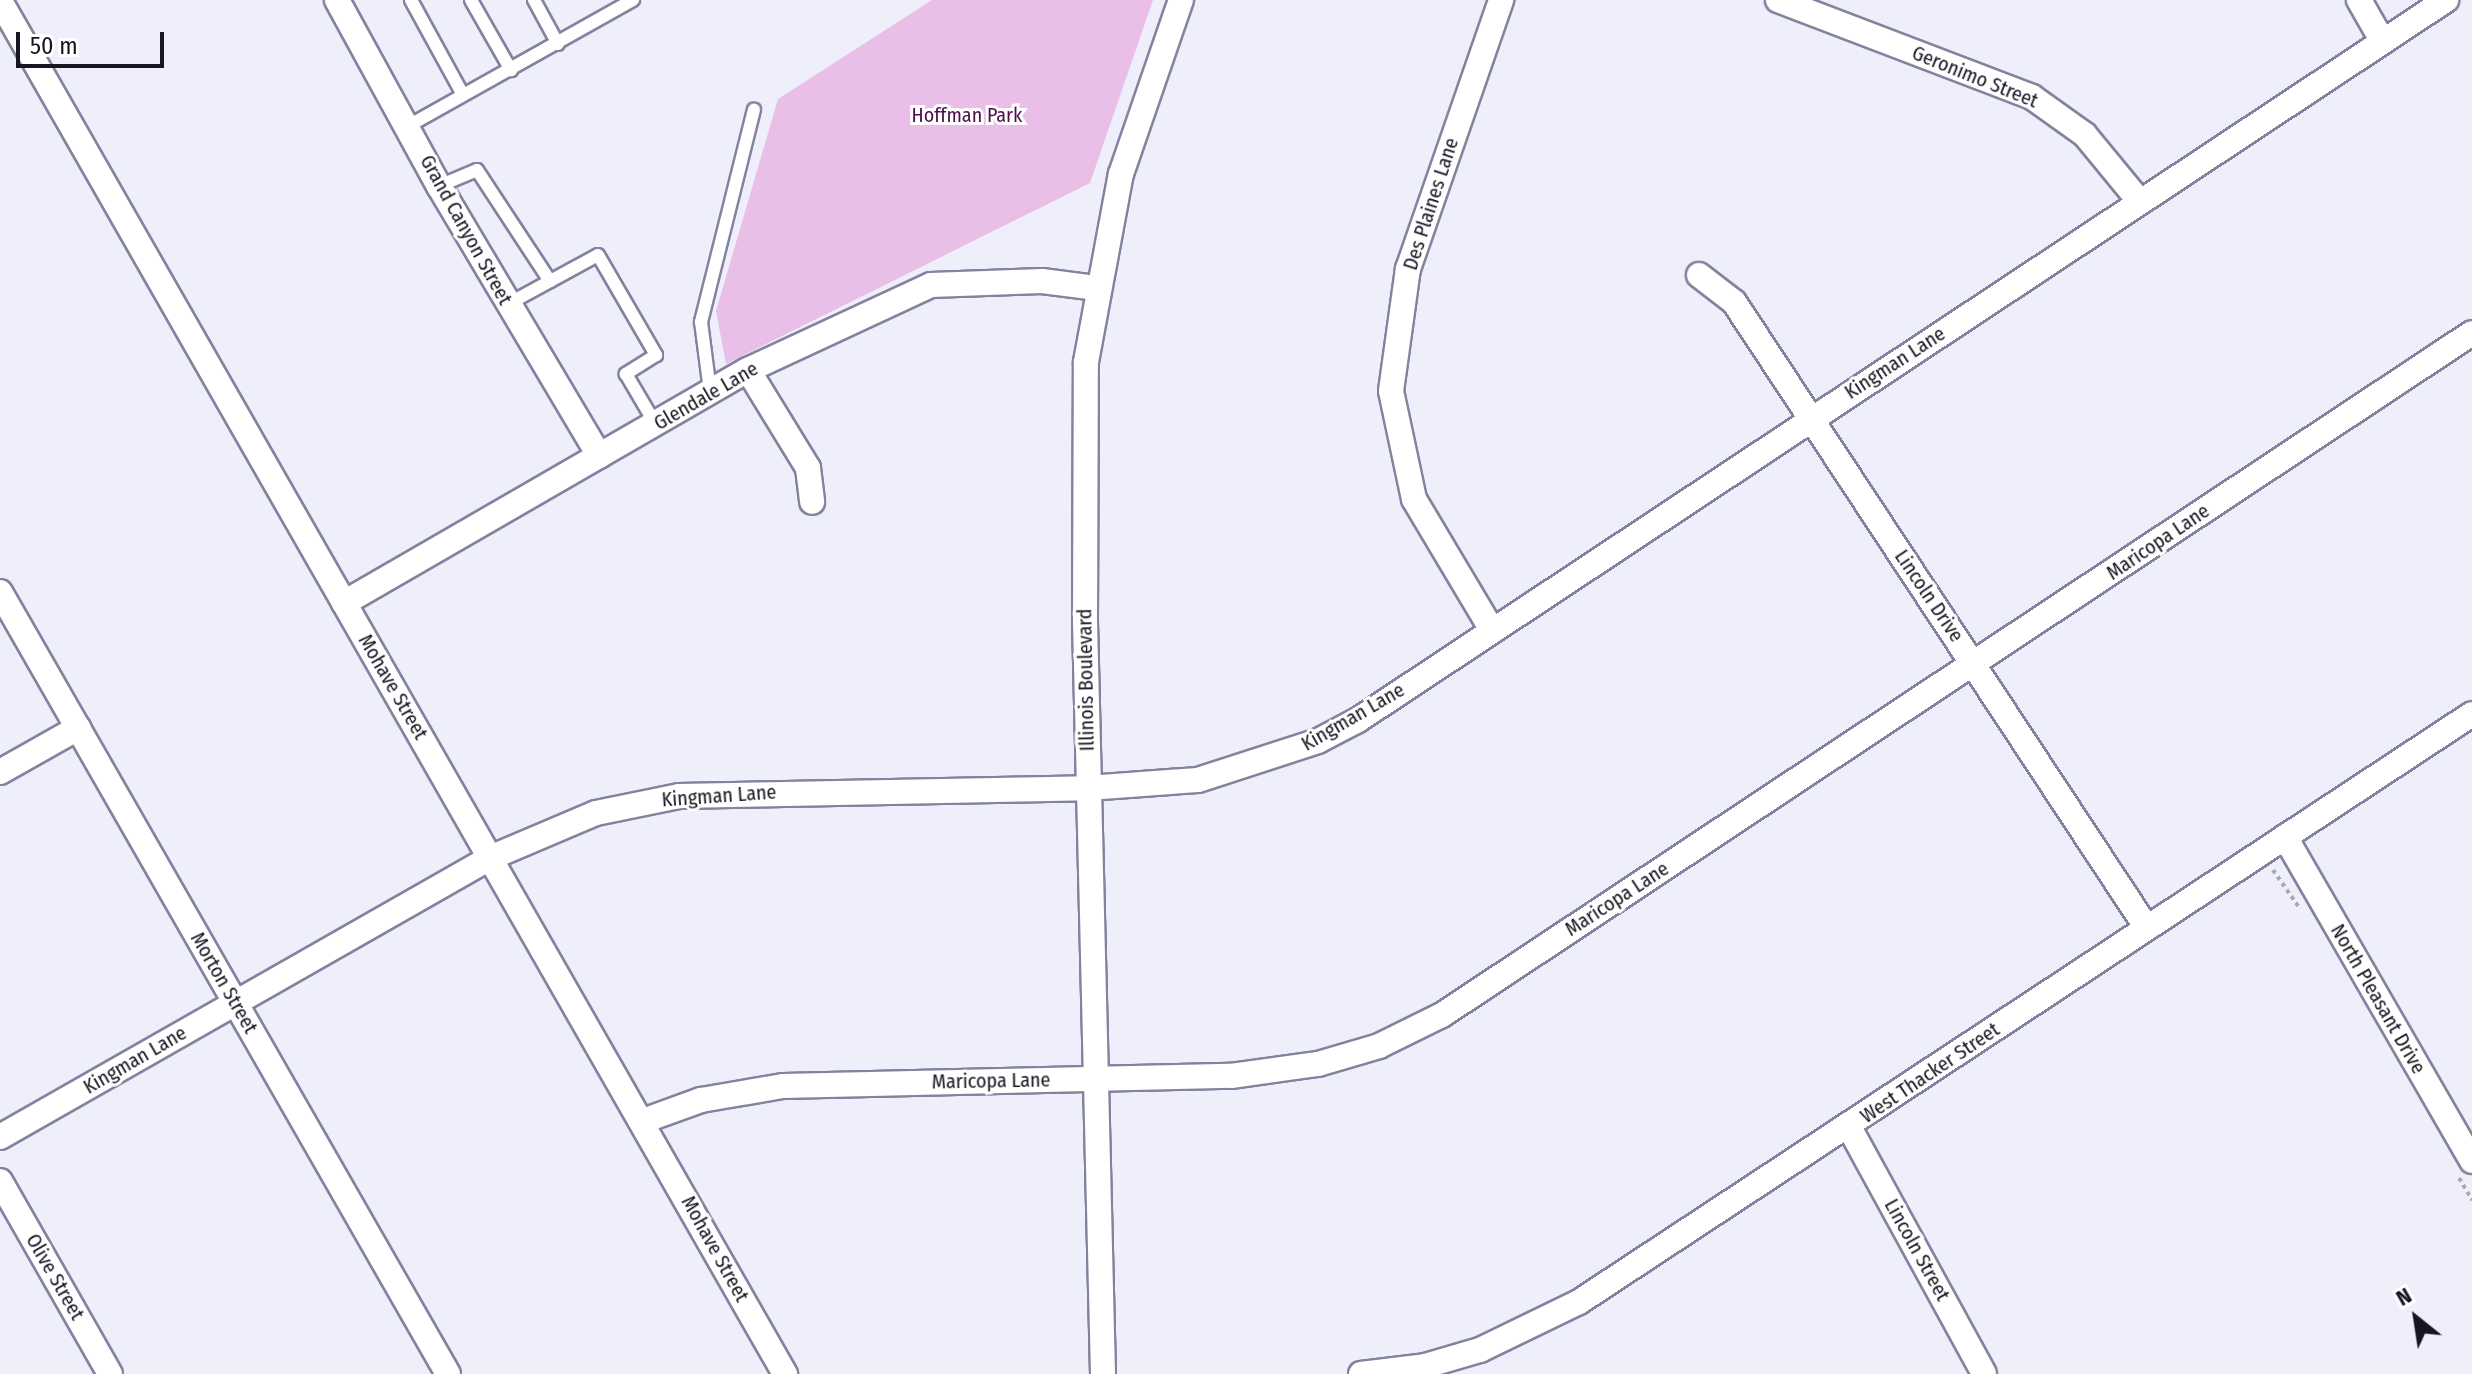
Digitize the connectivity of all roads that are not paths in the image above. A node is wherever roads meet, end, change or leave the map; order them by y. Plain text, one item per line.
1 (411, 0) edge
2 (471, 0) edge
3 (534, 0) edge
4 (633, 0) edge
5 (1181, 0) edge
6 (1501, 0) edge
7 (1778, 0) edge
8 (2359, 0) edge
9 (2446, 0) edge
10 (0, 1) edge
11 (344, 2) edge
12 (2383, 42) junction
13 (558, 44) junction
14 (511, 70) junction
15 (463, 95) junction
16 (754, 109) dead end
17 (410, 125) junction
18 (439, 186) junction
19 (2140, 202) junction
20 (1699, 275) dead end
21 (550, 281) junction
22 (1096, 288) junction
23 (507, 304) junction
24 (2472, 333) edge
25 (748, 370) junction
26 (710, 391) junction
27 (1811, 419) junction
28 (656, 425) junction
29 (599, 456) junction
30 (812, 502) dead end
31 (0, 592) edge
32 (344, 603) junction
33 (1492, 630) junction
34 (1974, 664) junction
35 (2472, 714) edge
36 (78, 728) junction
37 (0, 772) edge
38 (1088, 788) junction
39 (2285, 837) junction
40 (490, 858) junction
41 (2147, 928) junction
42 (235, 1002) junction
43 (1094, 1079) junction
44 (643, 1121) junction
45 (1849, 1127) junction
46 (0, 1137) edge
47 (2472, 1161) edge
48 (0, 1181) edge
49 (110, 1374) edge
50 (448, 1374) edge
51 (785, 1374) edge
52 (1103, 1374) edge
53 (1361, 1374) edge
54 (1984, 1374) edge

1 - 15 lane
2 - 14 lane
3 - 13 lane
4 - 13 lane
5 - 22 street, Illinois Boulevard
6 - 33 street, Des Plaines Lane
7 - 19 street, Geronimo Street
8 - 12 street
9 - 12 street, Kingman Lane
10 - 32 street, Mohave Street
11 - 17 street, Grand Canyon Street
12 - 19 street, Kingman Lane
13 - 14 lane
14 - 15 lane
15 - 17 lane
16 - 26 lane
17 - 18 street, Grand Canyon Street
18 - 21 lane
18 - 23 street, Grand Canyon Street
19 - 27 street, Kingman Lane
20 - 27 street, Lincoln Drive
21 - 23 lane
21 - 28 lane
22 - 25 street, Glendale Lane
22 - 38 street, Illinois Boulevard
23 - 29 street, Grand Canyon Street
24 - 34 street, Maricopa Lane
25 - 26 street, Glendale Lane
25 - 30 street
26 - 28 street, Glendale Lane
27 - 33 street, Kingman Lane
27 - 34 street, Lincoln Drive
28 - 29 street, Glendale Lane
29 - 32 street, Glendale Lane
31 - 36 street, Morton Street
32 - 40 street, Mohave Street
33 - 38 street, Kingman Lane
34 - 41 street, Lincoln Drive
34 - 43 street, Maricopa Lane
35 - 39 street, West Thacker Street
36 - 37 street
36 - 42 street, Morton Street
38 - 40 street, Kingman Lane
38 - 43 street, Illinois Boulevard
39 - 41 street, West Thacker Street
39 - 47 street, North Pleasant Drive
40 - 42 street, Kingman Lane
40 - 44 street, Mohave Street
41 - 45 street, West Thacker Street
42 - 46 street, Kingman Lane
42 - 50 street, Morton Street
43 - 44 street, Maricopa Lane
43 - 52 street, Illinois Boulevard
44 - 51 street, Mohave Street
45 - 53 street, West Thacker Street
45 - 54 street, Lincoln Street
48 - 49 street, Olive Street

